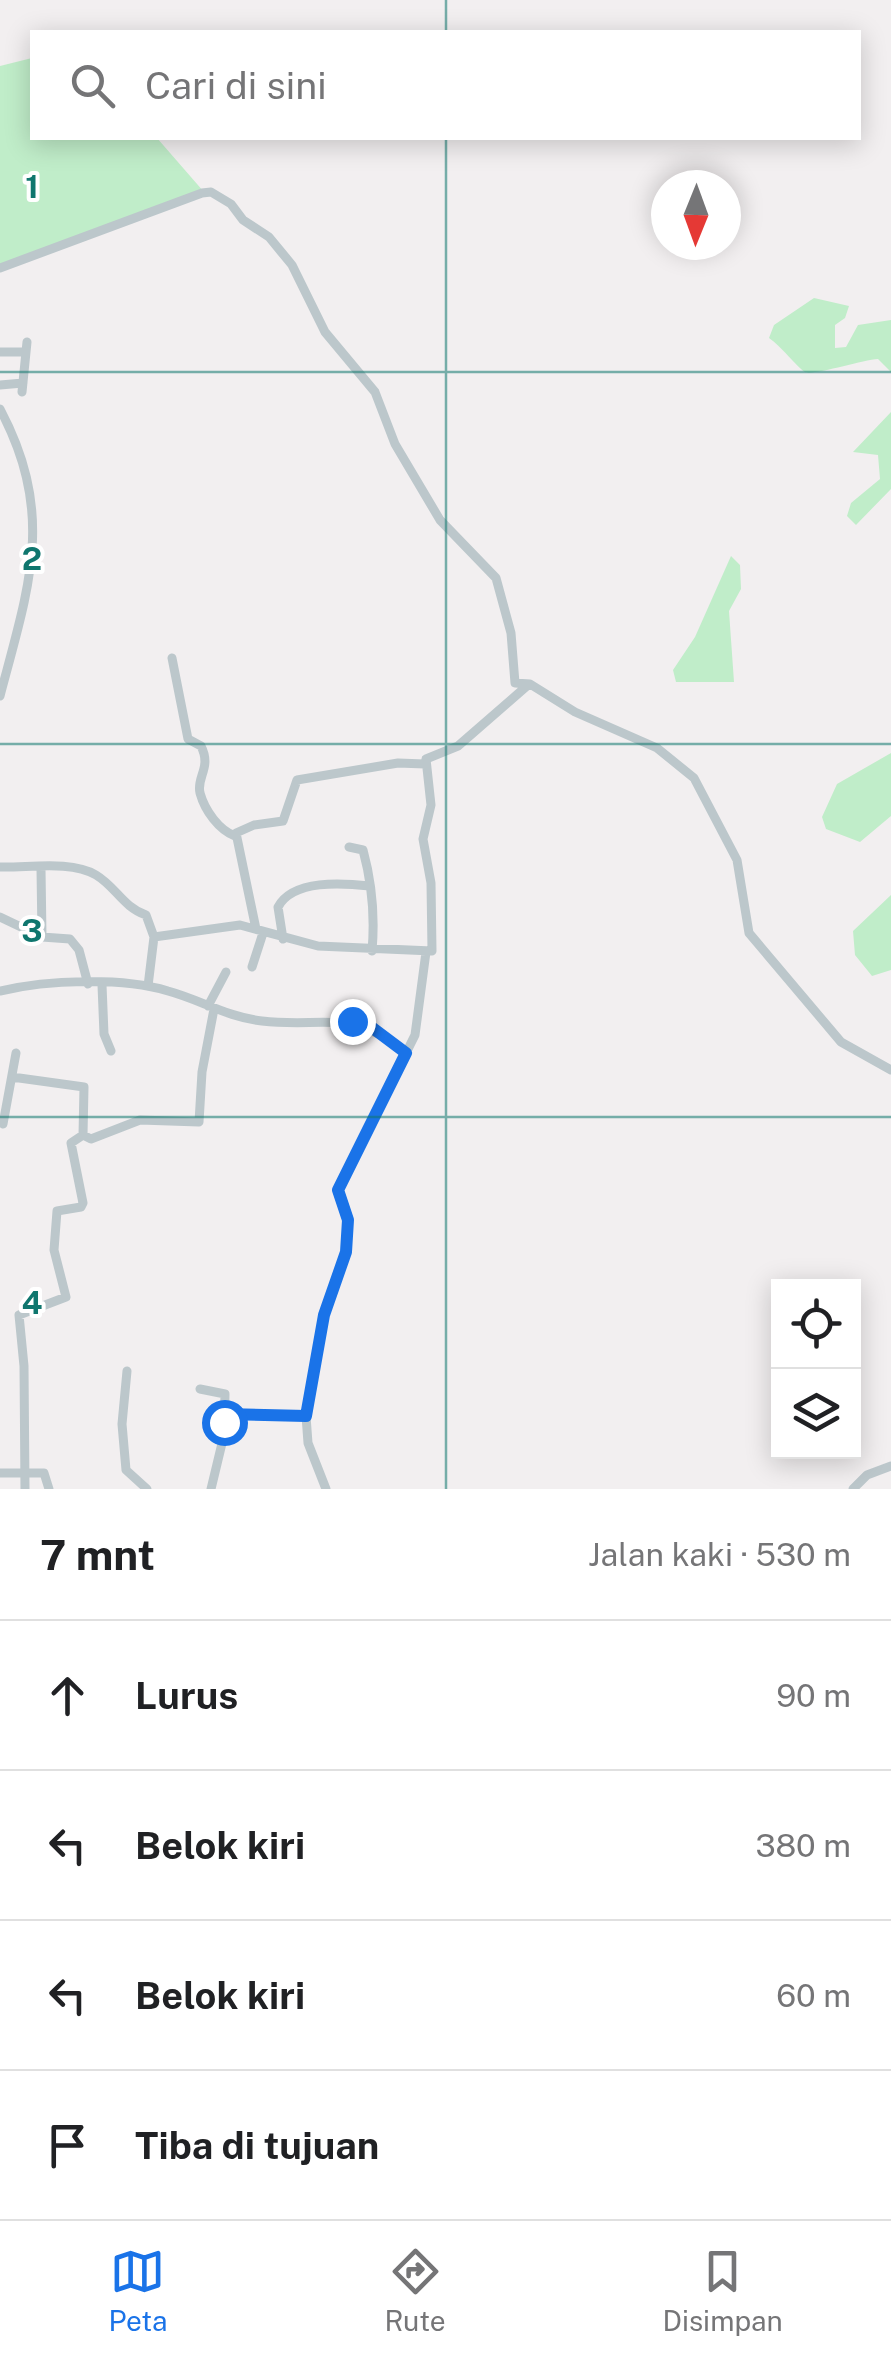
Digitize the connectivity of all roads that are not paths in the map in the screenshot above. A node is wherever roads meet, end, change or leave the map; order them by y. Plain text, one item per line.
1 (0, 268) edge
2 (0, 352) edge
3 (0, 385) edge
4 (0, 409) edge
5 (172, 658) dead end
6 (530, 684) junction
7 (0, 696) edge
8 (425, 764) junction
9 (236, 836) junction
10 (349, 847) dead end
11 (0, 867) edge
12 (41, 870) junction
13 (370, 886) junction
14 (0, 917) edge
15 (259, 931) junction
16 (42, 937) junction
17 (154, 937) junction
18 (282, 939) junction
19 (372, 951) junction
20 (426, 952) junction
21 (252, 967) dead end
22 (226, 972) dead end
23 (88, 984) junction
24 (102, 986) junction
25 (148, 986) junction
26 (0, 991) edge
27 (211, 1008) junction
28 (110, 1052) dead end
29 (16, 1053) dead end
30 (406, 1053) junction
31 (891, 1070) edge
32 (12, 1077) junction
33 (3, 1109) edge
34 (3, 1124) dead end
35 (82, 1134) junction
36 (127, 1371) dead end
37 (200, 1389) dead end
38 (224, 1414) junction
39 (306, 1416) junction
40 (891, 1466) edge
41 (0, 1473) edge
42 (24, 1473) junction
43 (24, 1489) edge
44 (49, 1489) edge
45 (147, 1489) edge
46 (211, 1489) edge
47 (326, 1489) edge
48 (853, 1489) edge

1 - 6 street
2 - 3 street
4 - 7 street
5 - 9 street
6 - 8 street
6 - 31 street
8 - 9 street
8 - 20 street
9 - 15 street
10 - 13 street
11 - 12 street
12 - 16 street
12 - 17 street
13 - 18 street
13 - 19 street
14 - 16 street
15 - 17 street
15 - 18 street
15 - 21 street
16 - 23 street
17 - 25 street
18 - 19 street
19 - 20 street
20 - 30 street
22 - 27 street
23 - 24 street
23 - 26 street
24 - 25 street
24 - 28 street
25 - 27 street
27 - 30 street
27 - 35 street
29 - 32 street
30 - 39 street
32 - 33 street
32 - 35 street
33 - 34 street
35 - 42 street
36 - 45 street
37 - 38 street
38 - 39 street
38 - 46 street
39 - 47 street
40 - 48 street
41 - 42 street
42 - 43 street
42 - 44 street

